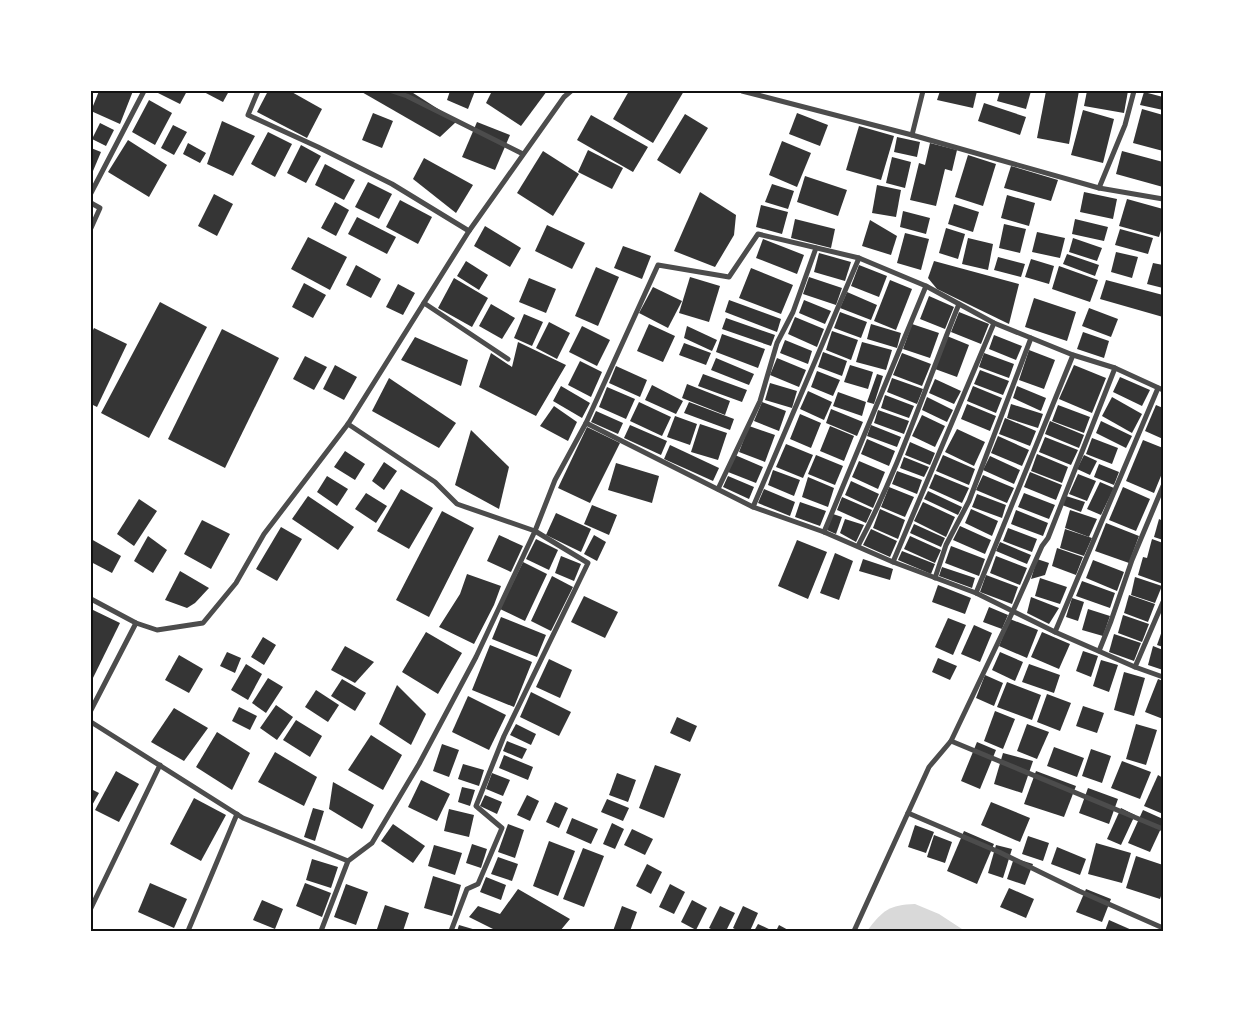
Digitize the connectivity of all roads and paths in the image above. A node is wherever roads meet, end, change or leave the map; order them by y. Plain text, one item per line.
1 (144, 91) edge
2 (258, 91) edge
3 (392, 91) edge
4 (571, 91) edge
5 (742, 91) edge
6 (923, 91) edge
7 (1134, 91) edge
8 (912, 135) junction
9 (524, 154) junction
10 (1099, 188) junction
11 (91, 193) edge
12 (1163, 199) edge
13 (91, 203) edge
14 (91, 228) edge
15 (469, 231) junction
16 (816, 248) junction
17 (859, 258) junction
18 (926, 286) junction
19 (424, 303) junction
20 (959, 304) junction
21 (994, 323) junction
22 (1031, 338) junction
23 (1073, 355) junction
24 (508, 359) dead end
25 (1115, 368) junction
26 (1160, 389) edge
27 (586, 423) junction
28 (348, 424) junction
29 (1163, 486) edge
30 (718, 489) junction
31 (753, 507) junction
32 (535, 531) junction
33 (824, 532) junction
34 (858, 546) junction
35 (893, 562) junction
36 (935, 578) junction
37 (976, 593) junction
38 (91, 599) edge
39 (1163, 602) edge
40 (1013, 611) junction
41 (136, 623) junction
42 (1055, 632) junction
43 (1099, 651) junction
44 (1136, 667) junction
45 (1163, 677) edge
46 (91, 710) edge
47 (91, 722) edge
48 (951, 741) junction
49 (160, 765) junction
50 (908, 813) junction
51 (237, 814) junction
52 (1163, 829) edge
53 (348, 861) junction
54 (91, 908) edge
55 (1163, 928) edge
56 (188, 931) edge
57 (321, 931) edge
58 (451, 931) edge
59 (854, 931) edge

1 - 11 street
2 - 15 street
3 - 9 street
4 - 9 street
5 - 8 street
6 - 8 street
7 - 10 street
8 - 10 street
9 - 15 street
10 - 12 street
13 - 14 street
15 - 19 street
16 - 17 street
16 - 27 street
16 - 30 street
17 - 18 street
17 - 31 street
18 - 20 street
18 - 33 street
19 - 24 street
19 - 28 street
20 - 21 street
20 - 34 street
21 - 22 street
21 - 35 street
22 - 23 street
22 - 36 street
23 - 25 street
23 - 37 street
25 - 26 street
25 - 40 street
26 - 42 street
27 - 30 street
27 - 32 street
28 - 32 street
28 - 41 street
29 - 43 street
30 - 31 street
31 - 33 street
32 - 53 street
32 - 58 street
33 - 34 street
34 - 35 street
35 - 36 street
36 - 37 street
37 - 40 street
38 - 41 street
39 - 44 street
40 - 42 street
40 - 48 street
41 - 46 street
42 - 43 street
43 - 44 street
44 - 45 street
47 - 49 street
48 - 50 street
48 - 52 street
49 - 51 street
49 - 54 street
50 - 55 street
50 - 59 street
51 - 53 street
51 - 56 street
53 - 57 street

